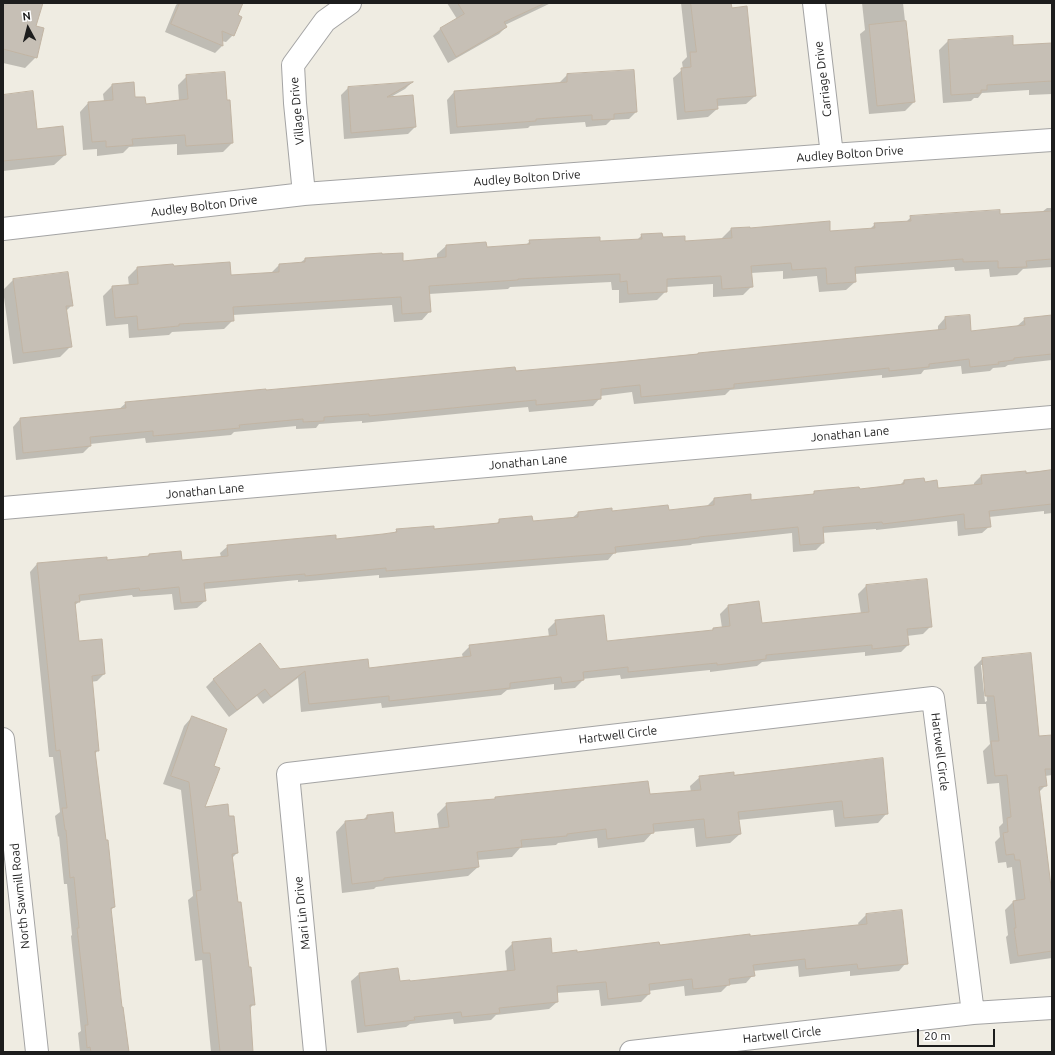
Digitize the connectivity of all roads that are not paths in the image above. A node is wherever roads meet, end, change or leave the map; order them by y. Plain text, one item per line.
1 (350, 3) edge
2 (814, 3) edge
3 (1052, 140) edge
4 (832, 155) junction
5 (304, 194) junction
6 (3, 229) edge
7 (1052, 417) edge
8 (3, 508) edge
9 (3, 739) edge
10 (288, 774) joint
11 (1052, 1008) edge
12 (973, 1013) junction
13 (785, 1044) edge
14 (37, 1052) edge
15 (315, 1052) edge
16 (631, 1052) edge

1 - 5 street, Village Drive
2 - 4 street, Carriage Drive
3 - 4 street, Audley Bolton Drive
4 - 5 street, Audley Bolton Drive
5 - 6 street, Audley Bolton Drive
7 - 8 street, Jonathan Lane
9 - 14 street, North Sawmill Road
10 - 12 street, Hartwell Circle
10 - 15 street, Mari Lin Drive
11 - 12 street
12 - 13 street, Hartwell Circle
13 - 16 street, Hartwell Circle

